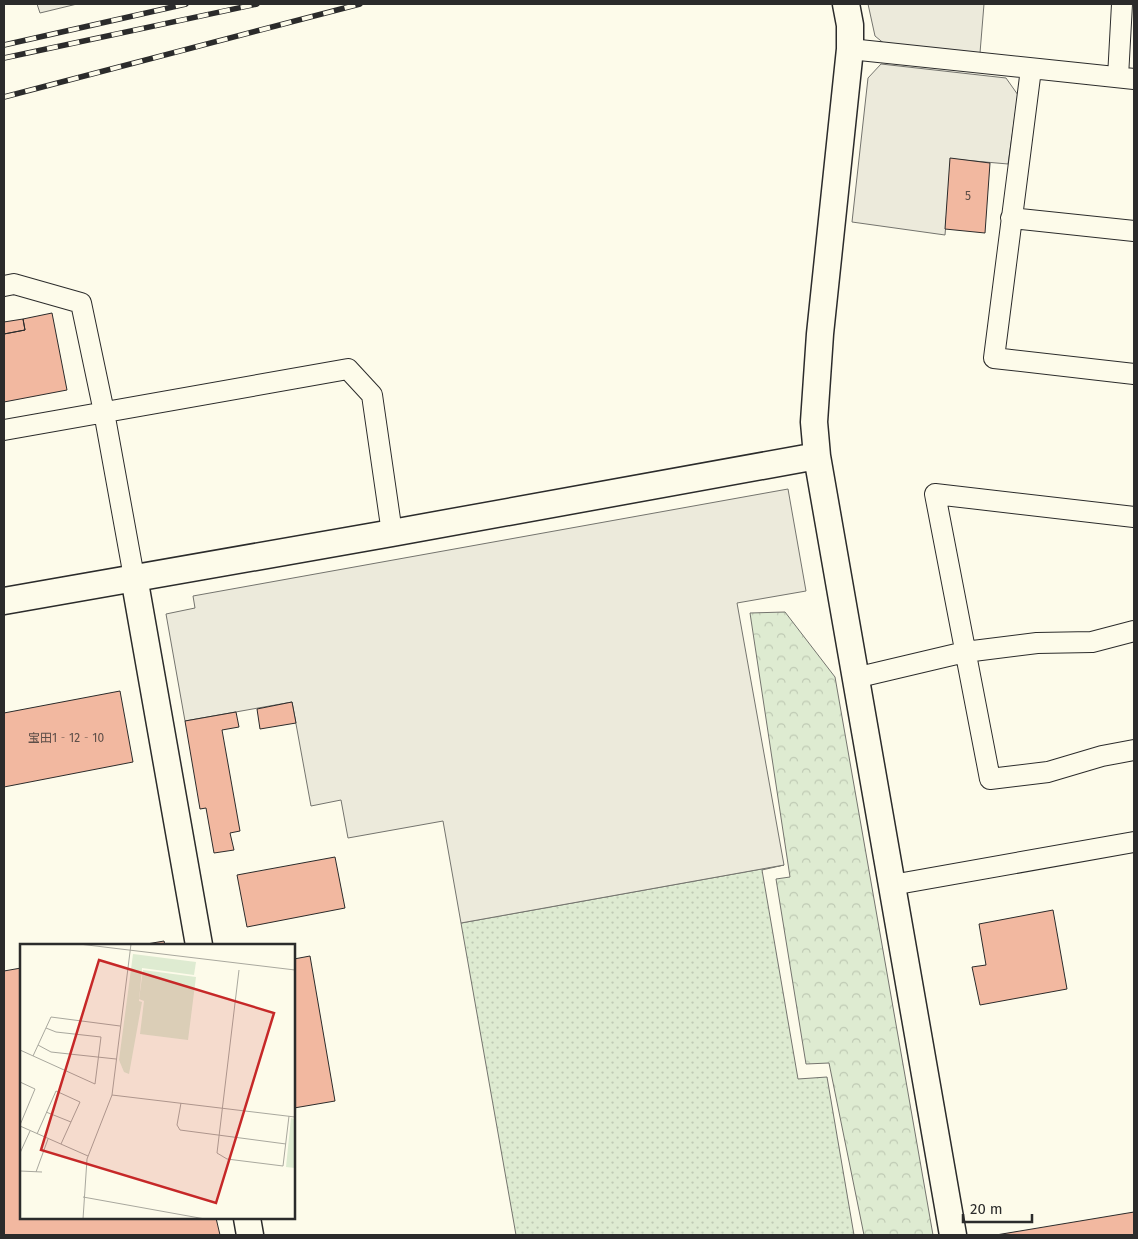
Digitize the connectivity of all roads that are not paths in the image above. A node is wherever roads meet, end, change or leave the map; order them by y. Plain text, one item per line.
1 (846, 4) edge
2 (1122, 4) edge
3 (850, 49) junction
4 (1031, 69) junction
5 (1126, 78) edge
6 (1011, 218) junction
7 (1134, 231) edge
8 (4, 286) edge
9 (1134, 374) edge
10 (104, 412) junction
11 (4, 430) edge
12 (817, 456) junction
13 (1134, 518) edge
14 (392, 534) junction
15 (134, 577) junction
16 (4, 600) edge
17 (1134, 631) edge
18 (965, 652) junction
19 (855, 678) junction
20 (1134, 750) edge
21 (1134, 842) edge
22 (892, 885) junction
23 (199, 944) edge
24 (247, 1219) edge
25 (250, 1235) edge
26 (953, 1235) edge

1 - 3 street
2 - 5 street
3 - 4 street
3 - 12 street
4 - 5 street
4 - 6 street
6 - 7 street
6 - 9 street
8 - 10 street
10 - 11 street
10 - 14 street
10 - 15 street
12 - 14 street
12 - 19 street
13 - 18 street
14 - 15 street
15 - 16 street
15 - 23 street
17 - 18 street
18 - 19 street
18 - 20 street
19 - 22 street
21 - 22 street
22 - 26 street
24 - 25 street

